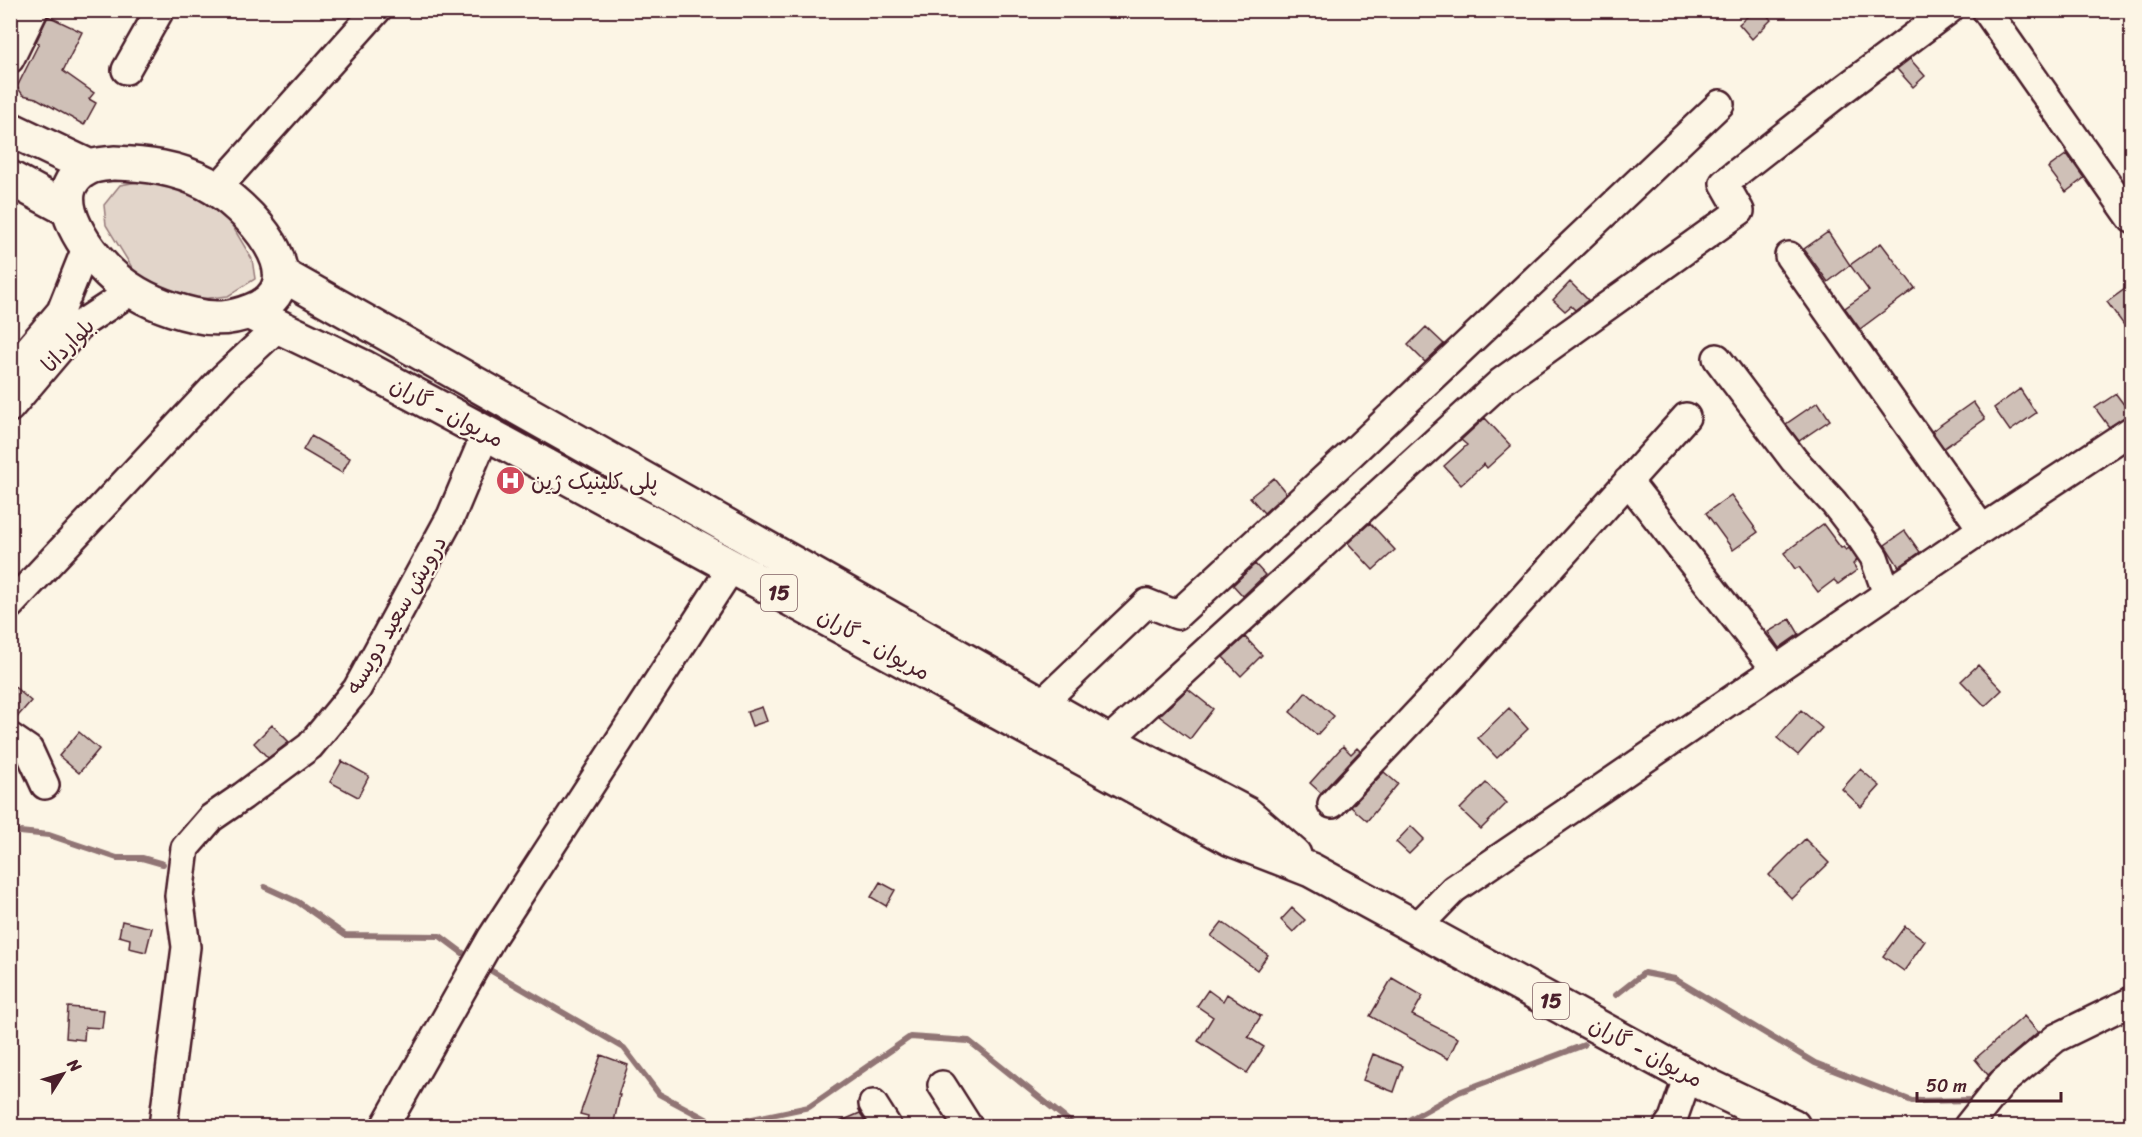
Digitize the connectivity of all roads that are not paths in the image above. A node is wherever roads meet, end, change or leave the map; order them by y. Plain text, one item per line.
1 (34, 10) edge
2 (160, 10) edge
3 (378, 10) edge
4 (1986, 10) edge
5 (1939, 13) edge
6 (10, 60) edge
7 (126, 70) dead end
8 (1720, 104) dead end
9 (10, 129) edge
10 (90, 167) junction
11 (10, 178) edge
12 (216, 190) junction
13 (69, 210) junction
14 (2132, 219) edge
15 (87, 246) junction
16 (1789, 256) dead end
17 (281, 274) junction
18 (133, 290) junction
19 (248, 312) junction
20 (278, 327) junction
21 (412, 348) junction
22 (1717, 358) dead end
23 (10, 371) edge
24 (399, 386) junction
25 (10, 408) edge
26 (1686, 417) dead end
27 (2132, 430) edge
28 (486, 433) junction
29 (1628, 482) junction
30 (1982, 529) junction
31 (732, 567) junction
32 (1887, 594) junction
33 (10, 605) edge
34 (1776, 670) junction
35 (1041, 704) junction
36 (10, 736) edge
37 (1108, 741) junction
38 (45, 785) dead end
39 (1332, 804) dead end
40 (1311, 870) junction
41 (1416, 928) junction
42 (2132, 1001) edge
43 (1689, 1076) junction
44 (942, 1085) dead end
45 (164, 1126) edge
46 (385, 1126) edge
47 (968, 1126) edge
48 (1668, 1126) edge
49 (1793, 1126) edge
50 (1968, 1126) edge

1 - 6 street
2 - 7 street
3 - 12 street
4 - 14 street
5 - 37 street
8 - 35 street
9 - 10 main road
10 - 12 main road
10 - 13 main road
11 - 13 main road
12 - 17 main road
13 - 15 main road
15 - 18 main road
15 - 23 street, بلواردانا
16 - 30 street
17 - 19 main road
17 - 21 main road, مریوان - گاران / 15
18 - 19 main road
18 - 25 street, بلواردانا
19 - 20 main road, مریوان - گاران / 15
20 - 24 main road, مریوان - گاران / 15
20 - 33 street
21 - 24 main road
21 - 35 main road, مریوان - گاران / 15
22 - 32 street
24 - 28 main road, مریوان - گاران / 15
26 - 29 street
27 - 30 street
28 - 31 main road, مریوان - گاران / 15
28 - 45 street, درویش سعید دویسه
29 - 34 street
29 - 39 street
30 - 32 street
31 - 40 main road, مریوان - گاران / 15
31 - 46 street
32 - 34 street
34 - 41 street
35 - 37 main road, مریوان - گاران / 15
36 - 38 street
37 - 40 main road, مریوان - گاران / 15
40 - 41 main road, مریوان - گاران / 15
41 - 43 main road, مریوان - گاران / 15
42 - 50 street
43 - 48 street
43 - 49 main road, مریوان - گاران / 15
44 - 47 street

